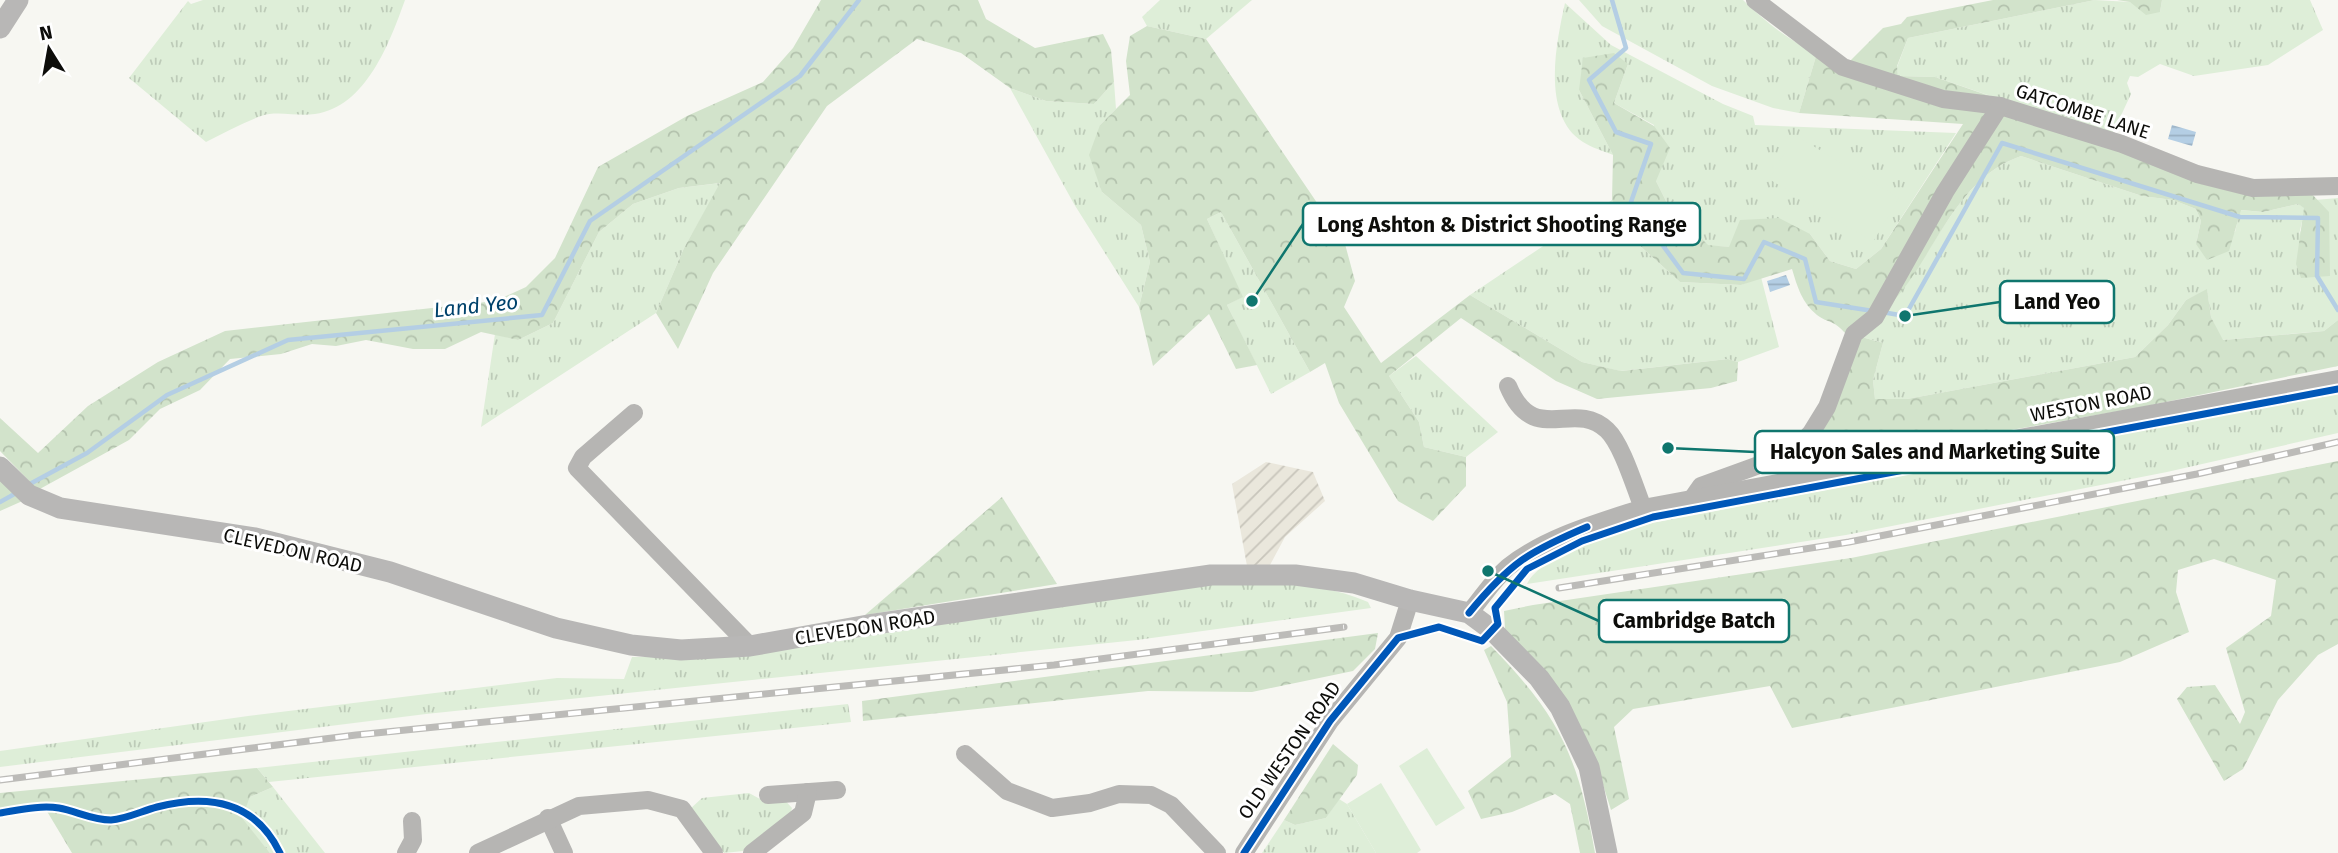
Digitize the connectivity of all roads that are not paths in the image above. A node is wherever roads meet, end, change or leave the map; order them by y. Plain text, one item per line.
1 (18, 0) edge
2 (1755, 0) edge
3 (0, 28) edge
4 (2000, 106) junction
5 (2338, 186) edge
6 (2338, 379) edge
7 (1508, 386) dead end
8 (634, 413) dead end
9 (0, 467) edge
10 (1692, 499) junction
11 (1643, 508) junction
12 (1410, 600) junction
13 (1469, 613) junction
14 (750, 646) junction
15 (965, 754) dead end
16 (836, 790) dead end
17 (808, 792) junction
18 (768, 795) dead end
19 (548, 818) junction
20 (412, 821) dead end
21 (406, 853) edge
22 (478, 853) edge
23 (564, 853) edge
24 (714, 853) edge
25 (752, 853) edge
26 (1217, 853) edge
27 (1244, 853) edge
28 (1607, 853) edge

1 - 3 main road
2 - 4 street
4 - 5 street, GATCOMBE LANE
4 - 10 street, GATCOMBE LANE
6 - 10 street, WESTON ROAD
7 - 11 street
8 - 14 street
9 - 14 main road, CLEVEDON ROAD
10 - 11 street, WESTON ROAD
11 - 13 street, WESTON ROAD
12 - 13 main road, CLEVEDON ROAD
12 - 14 main road, CLEVEDON ROAD
12 - 27 street, OLD WESTON ROAD
13 - 28 main road, CLEVEDON ROAD
15 - 26 street
16 - 17 street
17 - 18 street
17 - 25 street
19 - 22 street
19 - 23 street
19 - 24 street
20 - 21 street

